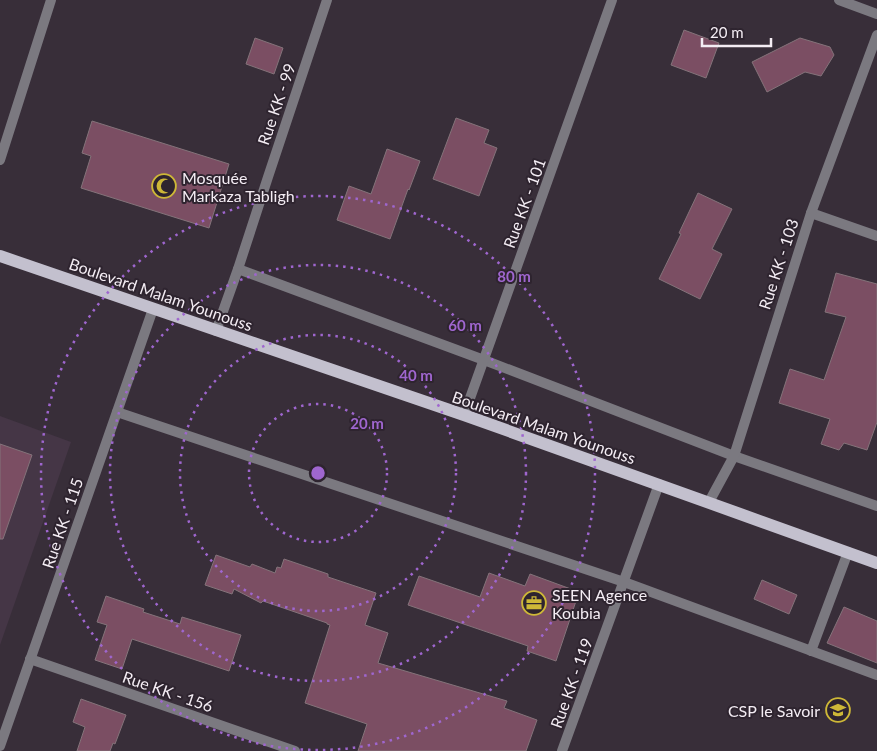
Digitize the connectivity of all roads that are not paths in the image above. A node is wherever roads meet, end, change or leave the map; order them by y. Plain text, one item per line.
1 (52, 0) edge
2 (328, 0) edge
3 (612, 0) edge
4 (839, 0) edge
5 (877, 14) edge
6 (877, 35) edge
7 (0, 160) edge
8 (811, 212) junction
9 (877, 236) edge
10 (0, 256) edge
11 (238, 269) junction
12 (153, 309) junction
13 (216, 331) junction
14 (484, 360) junction
15 (117, 412) junction
16 (464, 416) junction
17 (734, 456) junction
18 (659, 484) junction
19 (709, 502) junction
20 (877, 506) edge
21 (848, 552) junction
22 (877, 562) edge
23 (624, 582) junction
24 (810, 651) junction
25 (30, 659) junction
26 (877, 675) edge
27 (0, 746) edge
28 (296, 751) edge
29 (562, 751) edge

1 - 7 street
2 - 11 street, Rue KK - 99
3 - 14 street, Rue KK - 101
4 - 5 street
6 - 8 street, Rue KK - 103
8 - 9 street
8 - 17 street, Rue KK - 103
10 - 12 main road, Boulevard Malam Younouss
11 - 13 street, Rue KK - 99
11 - 14 street
12 - 13 main road, Boulevard Malam Younouss
12 - 15 street, Rue KK - 115
13 - 16 main road, Boulevard Malam Younouss
14 - 16 street, Rue KK - 101
14 - 17 street
15 - 23 street
15 - 25 street, Rue KK - 115
16 - 18 main road, Boulevard Malam Younouss
17 - 19 street, Rue KK - 103
17 - 20 street
18 - 19 main road, Boulevard Malam Younouss
18 - 23 street, Rue KK - 119
19 - 21 main road, Boulevard Malam Younouss
21 - 22 main road, Boulevard Malam Younouss
21 - 24 street
23 - 24 street
23 - 29 street, Rue KK - 119
24 - 26 street
25 - 27 street, Rue KK - 115
25 - 28 street, Rue KK - 156

